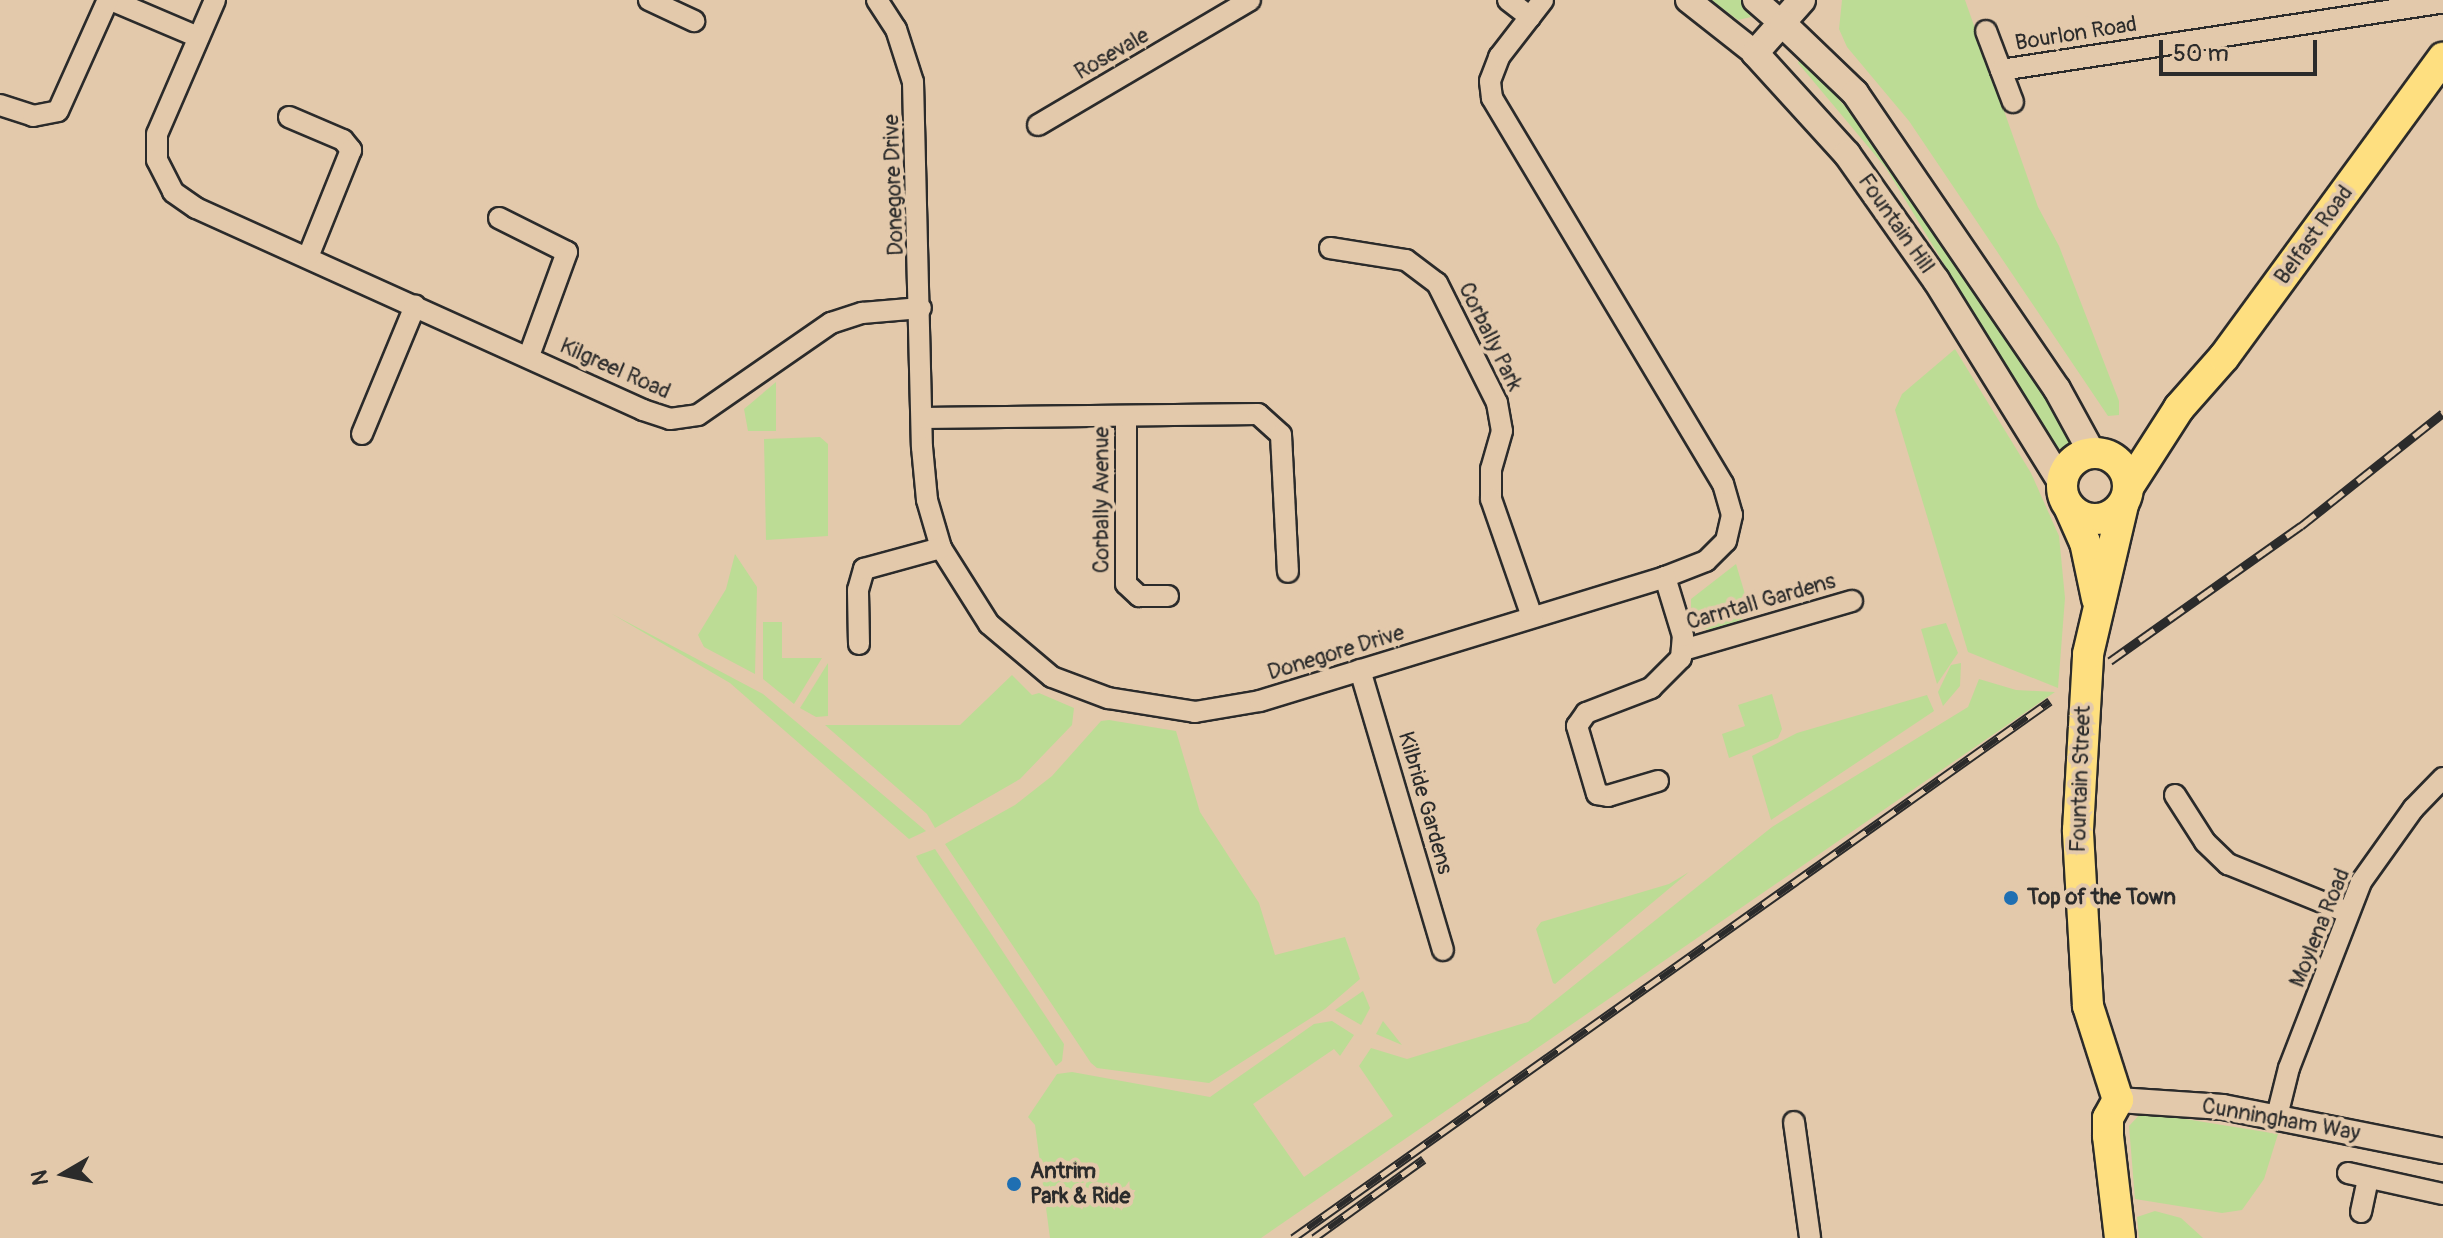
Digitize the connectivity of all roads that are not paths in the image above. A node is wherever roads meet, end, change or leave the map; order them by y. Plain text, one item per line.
1 (110, 0) edge
2 (215, 0) edge
3 (649, 0) edge
4 (877, 0) edge
5 (1250, 0) edge
6 (1508, 0) edge
7 (1543, 0) edge
8 (1688, 0) edge
9 (1755, 0) edge
10 (1802, 0) edge
11 (2443, 2) edge
12 (1530, 17) junction
13 (694, 21) dead end
14 (1783, 24) junction
15 (1986, 31) dead end
16 (198, 37) junction
17 (1755, 53) junction
18 (2443, 58) edge
19 (2001, 70) junction
20 (2013, 102) dead end
21 (0, 105) edge
22 (289, 117) dead end
23 (1038, 125) dead end
24 (499, 218) dead end
25 (1330, 248) dead end
26 (308, 257) junction
27 (415, 306) junction
28 (921, 308) junction
29 (529, 356) junction
30 (2179, 408) junction
31 (1126, 416) junction
32 (922, 418) junction
33 (362, 434) dead end
34 (2097, 453) junction
35 (2066, 496) junction
36 (2126, 496) junction
37 (941, 548) junction
38 (1288, 572) dead end
39 (1665, 577) junction
40 (1168, 596) dead end
41 (1852, 601) dead end
42 (2098, 601) junction
43 (1532, 617) junction
44 (859, 644) dead end
45 (1683, 650) junction
46 (1360, 670) junction
47 (2443, 778) edge
48 (1658, 781) dead end
49 (2175, 795) dead end
50 (2347, 912) junction
51 (1443, 950) dead end
52 (2118, 1100) junction
53 (2277, 1116) junction
54 (1794, 1122) dead end
55 (2443, 1151) edge
56 (2443, 1194) edge
57 (2361, 1212) dead end
58 (1810, 1238) edge
59 (2120, 1238) edge

1 - 16 street
1 - 21 street
2 - 16 street, Kilgreel Road
3 - 13 street
4 - 28 street, Donegore Drive
5 - 23 street, Rosevale
6 - 12 street
7 - 12 street, Donegore Drive
8 - 17 street, Fountain Hill
9 - 14 street, Fountain Hill
10 - 14 main road
11 - 19 street, Bourlon Road
12 - 39 street, Donegore Drive
14 - 17 main road
14 - 34 main road, Fountain Hill
15 - 19 street, Bourlon Road
16 - 26 street, Kilgreel Road
17 - 35 main road, Fountain Hill
18 - 30 main road, Belfast Road
19 - 20 street, Bourlon Road
22 - 26 street
24 - 29 street
25 - 43 street, Corbally Park
26 - 27 street, Kilgreel Road
27 - 29 street, Kilgreel Road
27 - 33 street
28 - 29 street, Kilgreel Road
28 - 32 street, Donegore Drive
30 - 34 main road, Belfast Road
30 - 36 main road, Belfast Road
31 - 32 street, Corbally Avenue
31 - 38 street, Corbally Avenue
31 - 40 street, Corbally Avenue
32 - 37 street, Donegore Drive
34 - 35 main road
34 - 36 main road
35 - 36 main road
35 - 42 main road, Fountain Street
36 - 42 main road, Fountain Street
37 - 44 street
37 - 46 street, Donegore Drive
39 - 43 street, Donegore Drive
39 - 45 street
41 - 45 street, Carntall Gardens
42 - 52 main road, Fountain Street
43 - 46 street, Donegore Drive
45 - 48 street
46 - 51 street, Kilbride Gardens
47 - 50 street, Moylena Road
49 - 50 street
50 - 53 street, Moylena Road
52 - 53 street, Cunningham Way
52 - 59 main road
53 - 55 street, Cunningham Way
54 - 58 street
56 - 57 street

